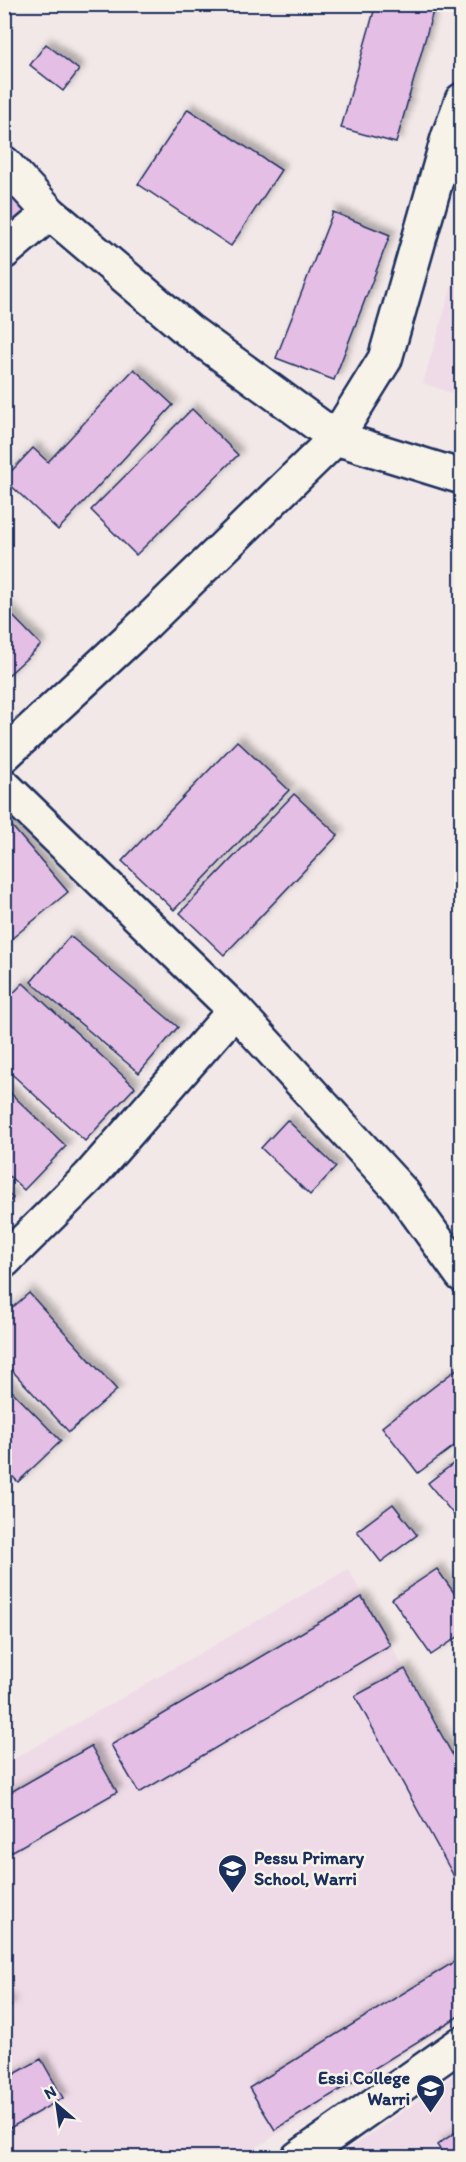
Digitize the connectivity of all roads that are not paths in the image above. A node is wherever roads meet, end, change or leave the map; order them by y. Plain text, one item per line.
1 (462, 100) edge
2 (4, 163) edge
3 (50, 213) junction
4 (4, 252) edge
5 (336, 438) junction
6 (462, 477) edge
7 (4, 755) edge
8 (4, 786) edge
9 (235, 1010) junction
10 (4, 1262) edge
11 (462, 1275) edge
12 (462, 2043) edge
13 (298, 2157) edge

1 - 5 street
2 - 3 street
3 - 4 street
3 - 5 street
5 - 6 street
5 - 7 street
8 - 9 street
9 - 10 street
9 - 11 street
12 - 13 street

